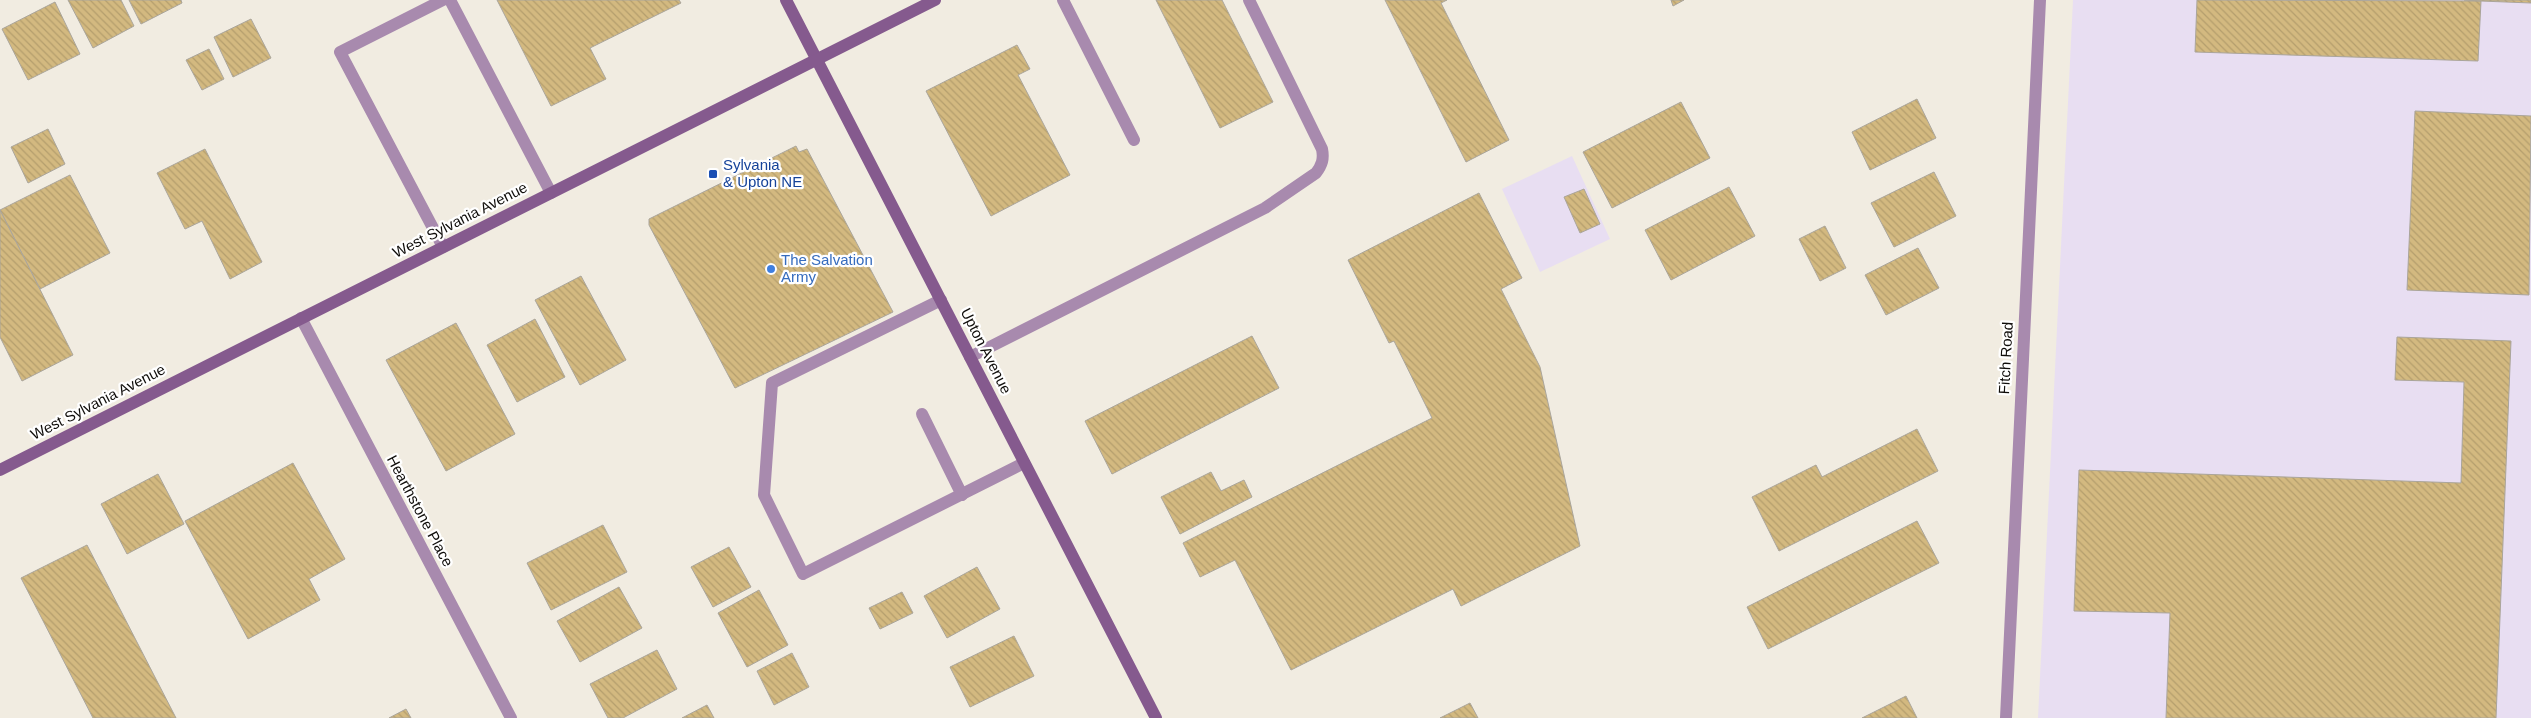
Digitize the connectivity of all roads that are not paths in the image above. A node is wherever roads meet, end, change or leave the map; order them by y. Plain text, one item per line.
1 (443, 0) edge
2 (450, 0) edge
3 (786, 0) edge
4 (935, 0) edge
5 (1063, 0) edge
6 (1249, 0) edge
7 (2040, 0) edge
8 (817, 59) junction
9 (1134, 140) dead end
10 (551, 193) junction
11 (443, 247) junction
12 (941, 300) junction
13 (301, 318) junction
14 (970, 357) junction
15 (922, 414) dead end
16 (1024, 462) junction
17 (0, 470) edge
18 (962, 495) junction
19 (510, 718) edge
20 (1156, 718) edge
21 (2006, 718) edge

1 - 11 street
2 - 10 street
3 - 8 main road, Upton Avenue
4 - 8 main road, West Sylvania Avenue
5 - 9 street
6 - 14 street
7 - 21 street, Fitch Road
8 - 10 main road, West Sylvania Avenue
8 - 12 main road, Upton Avenue
10 - 11 main road, West Sylvania Avenue
11 - 13 main road, West Sylvania Avenue
12 - 14 main road, Upton Avenue
12 - 18 street
13 - 17 main road, West Sylvania Avenue
13 - 19 street, Hearthstone Place
14 - 16 main road, Upton Avenue
15 - 18 street
16 - 18 street
16 - 20 main road, Upton Avenue

